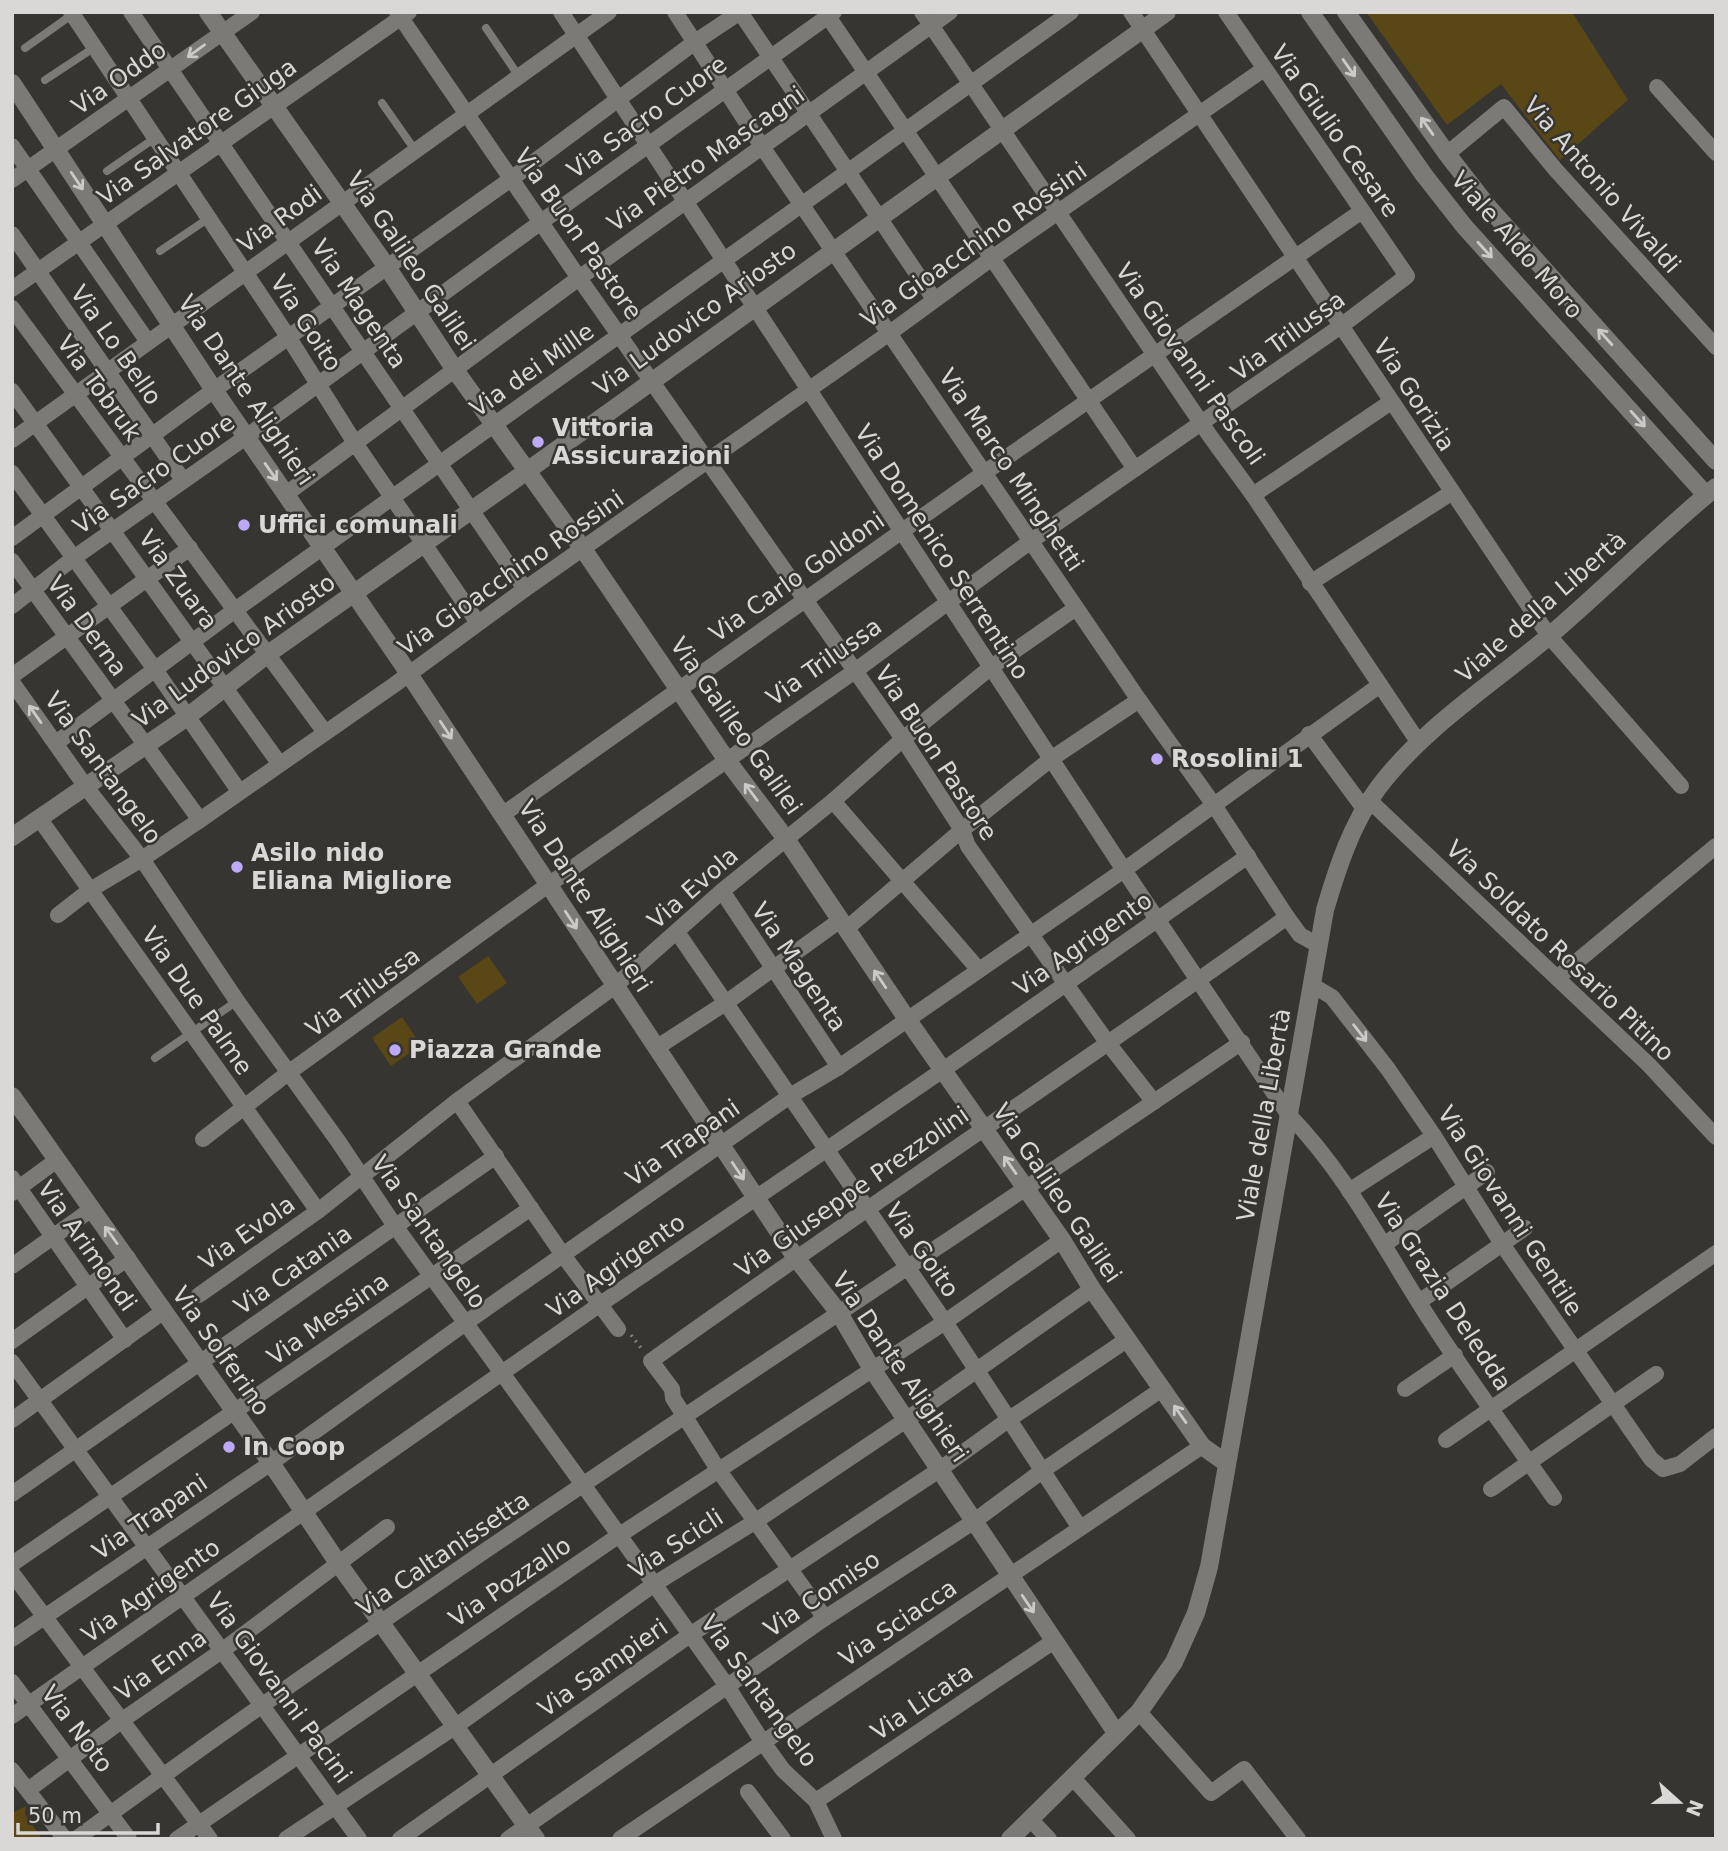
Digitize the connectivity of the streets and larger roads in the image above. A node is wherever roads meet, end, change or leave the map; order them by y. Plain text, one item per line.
1 (131, 12) edge
2 (208, 12) edge
3 (252, 12) edge
4 (561, 12) edge
5 (609, 12) edge
6 (675, 12) edge
7 (740, 12) edge
8 (950, 12) edge
9 (1071, 12) edge
10 (1130, 12) edge
11 (1167, 12) edge
12 (1226, 12) edge
13 (1310, 12) edge
14 (1346, 12) edge
15 (72, 13) edge
16 (402, 14) edge
17 (829, 14) edge
18 (927, 19) edge
19 (1143, 30) junction
20 (222, 32) junction
21 (576, 36) junction
22 (695, 42) junction
23 (771, 58) junction
24 (1264, 69) junction
25 (171, 70) junction
26 (866, 73) junction
27 (12, 83) edge
28 (970, 83) junction
29 (1657, 87) dead end
30 (725, 89) junction
31 (129, 99) junction
32 (616, 99) junction
33 (274, 107) junction
34 (466, 114) junction
35 (809, 114) junction
36 (1198, 114) junction
37 (1002, 130) junction
38 (905, 131) junction
39 (220, 144) junction
40 (647, 145) junction
41 (12, 146) edge
42 (763, 148) junction
43 (56, 150) junction
44 (1716, 153) edge
45 (1447, 154) junction
46 (28, 169) junction
47 (848, 172) junction
48 (179, 173) junction
49 (936, 176) junction
50 (511, 179) junction
51 (12, 180) edge
52 (686, 202) junction
53 (342, 203) junction
54 (802, 205) junction
55 (1362, 211) junction
56 (1059, 213) junction
57 (879, 217) junction
58 (541, 222) junction
59 (105, 224) junction
60 (12, 234) edge
61 (289, 241) junction
62 (79, 242) junction
63 (833, 250) junction
64 (992, 258) junction
65 (1294, 259) junction
66 (723, 261) junction
67 (387, 267) junction
68 (38, 271) junction
69 (245, 272) junction
70 (1407, 276) joint
71 (579, 278) junction
72 (12, 289) edge
73 (934, 299) junction
74 (332, 306) junction
75 (752, 307) junction
76 (12, 308) edge
77 (418, 312) junction
78 (172, 325) junction
79 (1341, 326) junction
80 (891, 332) junction
81 (621, 335) junction
82 (289, 338) junction
83 (148, 342) junction
84 (1716, 347) edge
85 (363, 352) junction
86 (1156, 355) junction
87 (455, 370) junction
88 (107, 372) junction
89 (651, 381) junction
90 (319, 384) junction
91 (214, 390) junction
92 (809, 390) junction
93 (12, 391) edge
94 (75, 394) junction
95 (1089, 400) junction
96 (1391, 402) junction
97 (404, 409) junction
98 (36, 424) junction
99 (1202, 424) junction
100 (494, 425) junction
101 (152, 437) junction
102 (246, 437) junction
103 (12, 440) edge
104 (355, 443) junction
105 (123, 458) junction
106 (709, 461) junction
107 (1716, 461) edge
108 (440, 463) junction
109 (1135, 468) junction
110 (527, 471) junction
111 (12, 473) edge
112 (984, 473) junction
113 (183, 480) junction
114 (82, 488) junction
115 (1711, 491) edge
116 (1451, 493) junction
117 (286, 494) junction
118 (1253, 495) junction
119 (394, 498) junction
120 (155, 501) junction
121 (471, 509) junction
122 (44, 516) junction
123 (114, 531) junction
124 (901, 533) junction
125 (12, 538) edge
126 (1031, 541) junction
127 (424, 546) junction
128 (323, 547) junction
129 (190, 548) junction
130 (583, 549) junction
131 (75, 557) junction
132 (12, 561) edge
133 (149, 579) junction
134 (1310, 583) junction
135 (524, 589) junction
136 (33, 590) junction
137 (354, 593) junction
138 (805, 599) junction
139 (947, 601) junction
140 (12, 606) edge
141 (110, 607) junction
142 (1076, 608) junction
143 (235, 610) junction
144 (478, 623) junction
145 (67, 636) junction
146 (1549, 636) junction
147 (194, 642) junction
148 (268, 654) junction
149 (154, 668) junction
150 (990, 668) junction
151 (855, 671) junction
152 (408, 674) junction
153 (12, 676) edge
154 (12, 682) edge
155 (1380, 685) junction
156 (226, 686) junction
157 (679, 688) junction
158 (1139, 700) junction
159 (113, 701) junction
160 (187, 717) junction
161 (324, 731) junction
162 (1309, 734) junction
163 (903, 739) junction
164 (56, 743) junction
165 (1419, 743) junction
166 (145, 747) junction
167 (726, 759) junction
168 (1052, 759) junction
169 (279, 763) junction
170 (1681, 786) dead end
171 (86, 787) junction
172 (239, 791) junction
173 (833, 802) junction
174 (1214, 805) junction
175 (1367, 806) junction
176 (502, 815) junction
177 (39, 818) junction
178 (200, 820) junction
179 (962, 830) junction
180 (12, 837) edge
181 (786, 839) junction
182 (1716, 846) edge
183 (1248, 856) junction
184 (142, 859) junction
185 (1124, 870) junction
186 (903, 882) junction
187 (548, 885) junction
188 (90, 890) junction
189 (722, 891) junction
190 (58, 915) dead end
191 (1287, 917) junction
192 (1158, 919) junction
193 (842, 925) junction
194 (677, 932) junction
195 (1032, 933) junction
196 (1318, 945) junction
197 (773, 969) junction
198 (979, 970) junction
199 (1557, 978) junction
200 (1199, 980) junction
201 (1067, 984) junction
202 (1312, 985) junction
203 (615, 986) junction
204 (727, 1002) junction
205 (907, 1020) junction
206 (1107, 1042) junction
207 (1242, 1042) junction
208 (656, 1048) junction
209 (839, 1067) junction
210 (943, 1070) junction
211 (288, 1073) junction
212 (790, 1096) junction
213 (457, 1101) junction
214 (1154, 1102) junction
215 (15, 1107) edge
216 (245, 1108) junction
217 (1289, 1114) junction
218 (984, 1129) junction
219 (1434, 1136) junction
220 (1716, 1137) edge
221 (203, 1139) dead end
222 (721, 1145) junction
223 (825, 1148) junction
224 (496, 1156) junction
225 (57, 1160) junction
226 (1487, 1172) dead end
227 (362, 1177) junction
228 (15, 1186) edge
229 (1026, 1187) junction
230 (1467, 1187) junction
231 (1349, 1191) junction
232 (755, 1197) junction
233 (531, 1208) junction
234 (92, 1209) junction
235 (866, 1210) junction
236 (318, 1211) junction
237 (395, 1227) junction
238 (1525, 1228) dead end
239 (52, 1238) junction
240 (1062, 1240) junction
241 (1385, 1244) junction
242 (1502, 1244) junction
243 (1716, 1253) edge
244 (563, 1255) junction
245 (128, 1258) junction
246 (796, 1258) junction
247 (12, 1266) edge
248 (907, 1266) junction
249 (431, 1276) junction
250 (87, 1289) junction
251 (1092, 1289) junction
252 (199, 1295) dead end
253 (1419, 1302) junction
254 (599, 1305) junction
255 (164, 1311) junction
256 (839, 1313) junction
257 (945, 1322) junction
258 (464, 1324) junction
259 (618, 1329) road end
260 (1128, 1339) junction
261 (125, 1340) junction
262 (12, 1341) edge
263 (1576, 1350) junction
264 (1455, 1355) junction
265 (12, 1362) edge
266 (200, 1363) junction
267 (872, 1369) junction
268 (977, 1370) junction
269 (503, 1373) junction
270 (1656, 1374) dead end
271 (1162, 1389) junction
272 (1405, 1389) dead end
273 (41, 1399) junction
274 (1613, 1404) junction
275 (1492, 1409) junction
276 (233, 1412) junction
277 (684, 1416) junction
278 (12, 1420) edge
279 (906, 1420) junction
280 (1008, 1420) junction
281 (1446, 1440) dead end
282 (1714, 1441) edge
283 (1202, 1446) junction
284 (77, 1448) junction
285 (1529, 1462) junction
286 (271, 1463) junction
287 (1226, 1463) junction
288 (939, 1470) junction
289 (719, 1471) junction
290 (1042, 1471) junction
291 (584, 1486) junction
292 (1491, 1489) dead end
293 (12, 1494) edge
294 (112, 1498) junction
295 (1554, 1498) dead end
296 (305, 1512) junction
297 (756, 1521) junction
298 (973, 1522) junction
299 (387, 1527) dead end
300 (1080, 1528) junction
301 (618, 1536) junction
302 (147, 1546) junction
303 (338, 1563) junction
304 (12, 1564) edge
305 (790, 1568) junction
306 (12, 1573) edge
307 (1010, 1576) junction
308 (653, 1585) junction
309 (184, 1594) junction
310 (46, 1615) junction
311 (825, 1618) junction
312 (382, 1623) junction
313 (690, 1634) junction
314 (12, 1639) edge
315 (1054, 1641) junction
316 (223, 1650) junction
317 (83, 1667) junction
318 (418, 1673) junction
319 (12, 1682) edge
320 (727, 1686) junction
321 (29, 1703) junction
322 (264, 1705) junction
323 (1139, 1712) junction
324 (12, 1716) edge
325 (121, 1721) junction
326 (456, 1726) junction
327 (1117, 1734) junction
328 (762, 1741) junction
329 (298, 1754) junction
330 (71, 1758) junction
331 (12, 1770) edge
332 (491, 1775) junction
333 (163, 1776) junction
334 (1072, 1777) junction
335 (28, 1790) junction
336 (748, 1792) dead end
337 (816, 1801) junction
338 (335, 1805) junction
339 (111, 1813) junction
340 (1030, 1819) junction
341 (200, 1824) junction
342 (532, 1832) edge
343 (776, 1836) edge
344 (65, 1839) edge
345 (76, 1839) edge
346 (129, 1839) edge
347 (177, 1839) edge
348 (210, 1839) edge
349 (286, 1839) edge
350 (359, 1839) edge
351 (400, 1839) edge
352 (508, 1839) edge
353 (620, 1839) edge
354 (834, 1839) edge
355 (1010, 1839) edge
356 (1049, 1839) edge
357 (1128, 1839) edge
358 (1298, 1839) edge

1 - 25 street, Via Magenta
2 - 20 street, Via Galileo Galilei
3 - 20 street, Via Oddo
4 - 21 street, Via Domenico Serrentino
5 - 21 street, Via Rodi
6 - 22 street, Via Marco Minghetti
7 - 22 street
7 - 23 street
8 - 18 street, Via Pietro Mascagni
9 - 28 street, Via dei Mille
10 - 19 street, Via Gorizia
11 - 19 street, Via Ludovico Ariosto
12 - 24 street, Via Giulio Cesare
13 -> 115 street, Viale Aldo Moro
45 -> 14 street
15 - 31 street, Via Goito
16 - 33 street, Via Salvatore Giuga
16 - 34 street, Via Buon Pastore
17 - 23 street, Via Sacro Cuore
17 - 26 street
18 - 26 street, Via Pietro Mascagni
18 - 28 street, Via Giovanni Pascoli
19 - 36 street, Via Gorizia
19 - 37 street, Via Ludovico Ariosto
20 -> 25 street, Via Oddo
20 - 33 street, Via Galileo Galilei
21 - 32 street, Via Domenico Serrentino
21 - 34 street, Via Rodi
22 - 30 street, Via Marco Minghetti
22 - 32 street
23 - 30 street, Via Sacro Cuore
23 - 35 street
24 - 36 street, Via Gioacchino Rossini
24 - 55 street, Via Giulio Cesare
25 - 31 street, Via Oddo
25 - 39 street, Via Magenta
26 - 35 street, Via Pietro Mascagni
26 - 38 street
27 - 43 street, Via Dante Alighieri
28 - 37 street, Via Giovanni Pascoli
28 - 38 street, Via dei Mille
29 - 44 street
30 - 40 street, Via Sacro Cuore
30 - 42 street, Via Marco Minghetti
31 - 43 street, Via Oddo
31 - 48 street, Via Goito
32 - 40 street, Via Domenico Serrentino
32 - 50 street
33 - 39 street, Via Salvatore Giuga
33 - 53 street, Via Galileo Galilei
34 - 50 street, Via Buon Pastore
34 - 53 street, Via Rodi
35 - 42 street, Via Pietro Mascagni
35 - 47 street
36 - 56 street, Via Gioacchino Rossini
36 - 65 street, Via Gorizia
37 - 49 street, Via Ludovico Ariosto
37 - 56 street, Via Giovanni Pascoli
38 - 47 street, Via dei Mille
38 - 49 street
39 - 48 street, Via Salvatore Giuga
39 - 61 street, Via Magenta
40 - 52 street, Via Domenico Serrentino
40 - 58 street, Via Sacro Cuore
41 - 46 street
42 - 52 street, Via Pietro Mascagni
42 - 54 street, Via Marco Minghetti
43 - 46 street, Via Oddo
43 -> 59 street, Via Dante Alighieri
45 - 84 street, Via Antonio Vivaldi
107 -> 45 street
46 - 51 street, Via Oddo
46 - 62 street
47 - 54 street, Via dei Mille
47 - 57 street
48 - 59 street, Via Salvatore Giuga
48 - 69 street, Via Goito
49 - 57 street, Via Ludovico Ariosto
49 - 64 street
50 - 58 street, Via Buon Pastore
50 - 67 street
52 - 66 street, Via Domenico Serrentino
52 - 71 street, Via Pietro Mascagni
53 - 61 street, Via Rodi
53 - 67 street, Via Galileo Galilei
54 - 63 street, Via Marco Minghetti
54 - 66 street, Via dei Mille
55 - 65 street, Via Carlo Goldoni
55 - 70 street, Via Giulio Cesare
56 - 64 street, Via Gioacchino Rossini
56 - 86 street, Via Giovanni Pascoli
57 - 63 street, Via Ludovico Ariosto
57 - 73 street
58 - 71 street, Via Buon Pastore
58 - 77 street, Via Sacro Cuore
59 - 62 street, Via Salvatore Giuga
59 - 78 street, Via Dante Alighieri
60 - 68 street, Via Lo Bello
61 - 69 street, Via Rodi
61 - 74 street, Via Magenta
62 - 68 street, Via Salvatore Giuga
62 - 83 street
63 - 75 street, Via Ludovico Ariosto
63 - 80 street, Via Marco Minghetti
64 - 73 street, Via Gioacchino Rossini
64 - 95 street
65 - 79 street, Via Gorizia
65 - 86 street, Via Carlo Goldoni
66 - 75 street, Via Domenico Serrentino
66 - 81 street, Via dei Mille
67 - 74 street
67 - 77 street, Via Galileo Galilei
68 - 72 street, Via Salvatore Giuga
68 - 88 street, Via Lo Bello
69 - 78 street, Via Rodi
69 - 82 street, Via Goito
70 - 79 street, Via Trilussa
71 - 81 street, Via Buon Pastore
71 - 87 street, Via Pietro Mascagni
73 - 80 street, Via Gioacchino Rossini
74 - 82 street
74 - 85 street, Via Magenta
75 - 89 street, Via Ludovico Ariosto
75 - 92 street, Via Domenico Serrentino
76 - 94 street, Via Tobruk
77 - 85 street, Via Sacro Cuore
77 - 87 street, Via Galileo Galilei
78 - 83 street, Via Rodi
78 - 91 street, Via Dante Alighieri
79 - 96 street, Via Gorizia
79 - 99 street, Via Trilussa
80 - 92 street, Via Gioacchino Rossini
80 - 112 street, Via Marco Minghetti
81 - 89 street, Via Buon Pastore
81 - 100 street, Via dei Mille
82 - 90 street, Via Goito
82 - 91 street
83 - 88 street, Via Rodi
85 - 90 street, Via Sacro Cuore
85 - 97 street, Via Magenta
86 - 95 street, Via Carlo Goldoni
86 - 99 street, Via Giovanni Pascoli
87 - 97 street, Via Pietro Mascagni
87 - 100 street, Via Galileo Galilei
88 - 94 street, Via Rodi
88 - 101 street, Via Lo Bello
89 - 106 street, Via Buon Pastore
89 - 110 street, Via Ludovico Ariosto
90 - 102 street, Via Sacro Cuore
90 - 104 street, Via Goito
91 - 101 street
91 - 102 street, Via Dante Alighieri
92 - 106 street, Via Gioacchino Rossini
92 - 124 street, Via Domenico Serrentino
93 - 98 street, Via Zuara
94 - 98 street, Via Rodi
94 - 105 street, Via Tobruk
95 - 109 street
95 - 112 street, Via Carlo Goldoni
96 - 116 street, Via Gorizia
96 - 118 street
97 - 104 street, Via Pietro Mascagni
97 - 108 street, Via Magenta
98 - 103 street, Via Rodi
98 - 114 street, Via Zuara
99 - 109 street, Via Trilussa
99 - 118 street, Via Giovanni Pascoli
100 - 108 street, Via dei Mille
100 - 110 street, Via Galileo Galilei
101 - 105 street
101 - 113 street, Via Lo Bello
102 - 113 street, Via Sacro Cuore
102 -> 117 street, Via Dante Alighieri
104 - 117 street, Via Pietro Mascagni
104 - 119 street, Via Goito
105 - 114 street
105 - 120 street, Via Tobruk
106 - 130 street, Via Gioacchino Rossini
106 - 138 street, Via Buon Pastore
108 - 119 street, Via dei Mille
108 - 121 street, Via Magenta
109 - 126 street, Via Trilussa
110 - 121 street, Via Ludovico Ariosto
110 - 130 street, Via Galileo Galilei
111 - 122 street
112 - 124 street, Via Carlo Goldoni
112 - 126 street, Via Marco Minghetti
113 - 120 street, Via Sacro Cuore
114 - 122 street
114 - 123 street, Via Zuara
115 - 146 street, Viale della Libertà
116 - 134 street
116 - 146 street, Via Gorizia
117 - 128 street, Via Dante Alighieri
118 - 134 street, Via Giovanni Pascoli
119 - 127 street, Via Goito
119 - 128 street, Via dei Mille
120 - 123 street, Via Sacro Cuore
120 - 129 street, Via Tobruk
121 - 127 street, Via Ludovico Ariosto
121 - 135 street, Via Magenta
122 - 125 street
122 - 131 street
123 - 131 street, Via Sacro Cuore
123 - 133 street, Via Zuara
124 - 138 street, Via Carlo Goldoni
124 - 139 street, Via Domenico Serrentino
126 - 139 street, Via Trilussa
126 - 142 street, Via Marco Minghetti
127 - 137 street, Via Ludovico Ariosto
127 - 144 street, Via Goito
128 - 137 street, Via Dante Alighieri
128 - 143 street, Via dei Mille
129 - 133 street
129 - 143 street, Via Tobruk
130 - 135 street, Via Gioacchino Rossini
130 - 157 street, Via Galileo Galilei
131 - 136 street, Via Sacro Cuore
131 - 141 street
132 - 136 street, Via Derna
133 - 141 street
133 - 147 street, Via Zuara
134 - 155 street, Via Giovanni Pascoli
135 - 144 street, Via Gioacchino Rossini
136 - 140 street, Via Sacro Cuore
136 - 145 street, Via Derna
137 - 148 street, Via Ludovico Ariosto
137 - 152 street, Via Dante Alighieri
138 - 151 street, Via Buon Pastore
138 - 157 street, Via Carlo Goldoni
139 - 150 street, Via Domenico Serrentino
139 - 151 street, Via Trilussa
141 - 145 street
141 - 149 street
142 - 150 street, Via Evola
142 - 158 street, Via Marco Minghetti
143 - 147 street, Via dei Mille
143 - 148 street, Via Tobruk
144 - 152 street, Via Gioacchino Rossini
145 - 153 street
145 - 159 street, Via Derna
146 - 165 street, Viale della Libertà
146 - 170 street, Via Gorizia
147 - 149 street, Via dei Mille
147 - 156 street, Via Zuara
148 - 156 street, Via Ludovico Ariosto
148 - 161 street, Via Tobruk
149 - 159 street, Via dei Mille
149 - 160 street
150 - 163 street, Via Evola
150 - 168 street, Via Domenico Serrentino
151 - 163 street, Via Buon Pastore
151 - 167 street, Via Trilussa
152 - 161 street, Via Gioacchino Rossini
152 -> 176 street, Via Dante Alighieri
164 -> 154 street, Via Santangelo
155 - 162 street, Via Trapani
155 - 165 street, Via Giovanni Pascoli
156 - 160 street, Via Ludovico Ariosto
156 - 169 street, Via Zuara
157 - 167 street, Via Galileo Galilei
157 - 176 street, Via Carlo Goldoni
158 - 168 street
158 - 174 street, Via Marco Minghetti
159 - 164 street, Via dei Mille
159 - 166 street, Via Derna
160 - 166 street, Via Ludovico Ariosto
160 - 172 street
161 - 169 street, Via Gioacchino Rossini
162 - 174 street, Via Trapani
162 - 175 street, Via Soldato Rosario Pitino
163 - 173 street, Via Evola
163 - 179 street, Via Buon Pastore
164 - 171 street, Via Santangelo
165 - 175 street, Viale della Libertà
166 - 171 street, Via Ludovico Ariosto
166 - 178 street, Via Derna
181 -> 167 street, Via Galileo Galilei
167 - 187 street, Via Trilussa
168 - 179 street
168 - 185 street, Via Domenico Serrentino
169 - 172 street, Via Gioacchino Rossini
171 - 177 street, Via Ludovico Ariosto
171 - 184 street, Via Santangelo
172 - 178 street, Via Gioacchino Rossini
173 - 181 street, Via Evola
173 - 186 street
174 - 183 street, Via Marco Minghetti
174 - 185 street, Via Trapani
175 - 196 street, Viale della Libertà
175 - 199 street, Via Soldato Rosario Pitino
176 - 187 street, Via Dante Alighieri
177 - 180 street, Via Ludovico Ariosto
177 - 188 street, Via Due Palme
178 - 184 street, Via Gioacchino Rossini
179 - 186 street
179 - 195 street, Via Buon Pastore
181 - 189 street, Via Evola
181 - 193 street, Via Galileo Galilei
182 - 199 street
183 - 191 street, Via Marco Minghetti
183 - 192 street, Via Agrigento
184 - 188 street, Via Gioacchino Rossini
184 - 211 street, Via Santangelo
185 - 192 street, Via Domenico Serrentino
185 - 195 street, Via Trapani
186 - 193 street
186 - 198 street
187 -> 203 street, Via Dante Alighieri
187 - 211 street, Via Trilussa
188 - 190 street, Via Gioacchino Rossini
188 - 216 street, Via Due Palme
189 - 194 street, Via Evola
189 - 197 street, Via Magenta
191 - 196 street, Via Marco Minghetti
191 - 200 street, Via Giuseppe Prezzolini
192 - 200 street, Via Domenico Serrentino
192 - 201 street, Via Agrigento
193 - 197 street
205 -> 193 street, Via Galileo Galilei
194 - 203 street, Via Evola
194 - 204 street, Via Goito
195 - 198 street, Via Trapani
195 - 201 street, Via Buon Pastore
196 - 202 street, Viale della Libertà
197 - 204 street
197 - 209 street, Via Magenta
198 - 205 street, Via Trapani
199 - 220 street, Via Soldato Rosario Pitino
200 - 206 street, Via Giuseppe Prezzolini
200 - 207 street, Via Domenico Serrentino
201 - 206 street, Via Buon Pastore
201 - 210 street, Via Agrigento
202 - 217 street, Viale della Libertà
202 -> 219 street, Via Giovanni Gentile
203 - 208 street, Via Dante Alighieri
203 - 213 street, Via Evola
204 - 208 street
204 - 212 street, Via Goito
205 - 209 street, Via Trapani
205 - 210 street, Via Galileo Galilei
206 - 214 street, Via Buon Pastore
206 - 218 street, Via Giuseppe Prezzolini
207 - 214 street, Via Caltanissetta
207 - 217 street, Via Domenico Serrentino
208 - 222 street, Via Dante Alighieri
209 - 212 street, Via Trapani
210 - 218 street, Via Galileo Galilei
210 - 223 street, Via Agrigento
211 - 216 street, Via Trilussa
211 - 227 street, Via Santangelo
212 - 222 street, Via Trapani
212 - 223 street, Via Goito
213 - 224 street
213 - 227 street, Via Evola
214 - 229 street, Via Caltanissetta
215 - 225 street, Via Solferino
216 - 221 street, Via Trilussa
216 - 236 street, Via Due Palme
217 - 231 street, Via Grazia Deledda
217 - 287 street, Viale della Libertà
229 -> 218 street, Via Galileo Galilei
218 - 235 street, Via Giuseppe Prezzolini
219 - 230 street, Via Giovanni Gentile
219 - 231 street
222 -> 232 street, Via Dante Alighieri
222 - 244 street, Via Trapani
223 - 232 street, Via Agrigento
223 - 235 street, Via Goito
224 - 233 street
224 - 237 street, Via Catania
225 - 228 street
225 - 234 street, Via Solferino
226 - 230 street
227 - 236 street, Via Evola
227 - 237 street, Via Santangelo
228 - 239 street, Via Arimondi
229 - 240 street, Via Galileo Galilei
229 - 248 street, Via Caltanissetta
230 - 241 street
230 - 242 street, Via Giovanni Gentile
231 - 241 street, Via Grazia Deledda
232 - 246 street, Via Dante Alighieri
232 - 254 street, Via Agrigento
233 - 244 street
233 - 249 street, Via Messina
234 - 239 street
245 -> 234 street, Via Solferino
235 - 246 street, Via Giuseppe Prezzolini
235 - 248 street, Via Goito
236 - 252 street, Via Evola
237 - 249 street, Via Santangelo
237 - 266 street, Via Catania
238 - 242 street
239 - 247 street
239 - 250 street, Via Arimondi
240 - 251 street, Via Galileo Galilei
240 - 257 street, Via Pozzallo
241 - 253 street, Via Grazia Deledda
242 - 253 street
242 - 263 street, Via Giovanni Gentile
243 - 263 street
244 - 254 street
244 - 258 street, Via Trapani
245 - 250 street
245 - 255 street, Via Solferino
246 - 256 street, Via Dante Alighieri
246 - 277 street, Via Giuseppe Prezzolini
248 - 256 street, Via Caltanissetta
248 - 257 street, Via Goito
249 - 258 street, Via Santangelo
249 - 276 street, Via Messina
250 - 261 street, Via Arimondi
250 - 262 street
251 - 260 street, Via Galileo Galilei
251 - 268 street, Via Scicli
253 - 264 street, Via Grazia Deledda
254 - 259 street
254 - 269 street, Via Agrigento
255 - 261 street
255 - 266 street, Via Solferino
256 - 267 street, Via Dante Alighieri
256 - 277 street, Via Caltanissetta
257 - 267 street, Via Pozzallo
257 - 268 street, Via Goito
258 - 269 street, Via Santangelo
258 - 286 street, Via Trapani
260 - 271 street, Via Galileo Galilei
260 - 280 street, Via Sampieri
261 - 273 street
263 - 274 street, Via Giovanni Gentile
263 - 275 street
264 - 272 street
264 - 275 street, Via Grazia Deledda
265 - 273 street, Via Giovanni Pacini
266 - 276 street, Via Solferino
266 - 284 street, Via Catania
267 - 279 street, Via Dante Alighieri
267 - 289 street, Via Pozzallo
268 - 279 street, Via Scicli
268 - 280 street, Via Goito
269 - 291 street, Via Santangelo
269 - 296 street, Via Agrigento
270 - 274 street
283 -> 271 street, Via Galileo Galilei
271 - 290 street, Via Comiso
273 - 278 street
273 - 284 street, Via Giovanni Pacini
274 - 282 street, Via Giovanni Gentile
274 - 285 street
275 - 281 street
275 - 285 street, Via Grazia Deledda
276 - 286 street, Via Solferino
276 - 294 street, Via Messina
277 - 289 street
277 - 291 street, Via Caltanissetta
279 - 288 street, Via Dante Alighieri
279 - 297 street, Via Scicli
280 - 288 street, Via Sampieri
280 - 290 street, Via Goito
283 - 287 street, Via Galileo Galilei
283 - 300 street, Via Sciacca
284 - 293 street, Via Catania
284 - 294 street, Via Giovanni Pacini
285 - 292 street
285 - 295 street, Via Grazia Deledda
286 - 296 street, Via Solferino
286 - 302 street, Via Trapani
287 - 323 street, Viale della Libertà
288 - 298 street, Via Dante Alighieri
288 - 305 street, Via Sampieri
289 - 297 street
289 - 301 street, Via Pozzallo
290 - 298 street, Via Comiso
290 - 300 street, Via Goito
291 - 301 street, Via Santangelo
291 - 312 street, Via Caltanissetta
294 - 302 street, Via Giovanni Pacini
294 - 304 street, Via Messina
296 - 303 street, Via Solferino
296 - 309 street, Via Agrigento
297 - 305 street
297 - 308 street, Via Scicli
298 - 307 street, Via Dante Alighieri
298 - 311 street, Via Comiso
299 - 303 street, Via Enna
300 - 307 street, Via Sciacca
301 - 308 street, Via Santangelo
301 - 318 street, Via Pozzallo
302 - 309 street, Via Giovanni Pacini
302 - 310 street, Via Trapani
303 - 312 street, Via Solferino
303 - 316 street, Via Enna
305 - 311 street
305 - 313 street, Via Sampieri
306 - 310 street
307 -> 315 street, Via Dante Alighieri
307 - 328 street, Via Sciacca
308 - 313 street, Via Santangelo
308 - 326 street, Via Scicli
309 - 316 street, Via Giovanni Pacini
309 - 317 street, Via Agrigento
310 - 314 street, Via Trapani
310 - 317 street
311 - 320 street, Via Comiso
312 - 318 street, Via Solferino
312 - 322 street, Via Caltanissetta
313 - 320 street, Via Santangelo
313 - 332 street, Via Sampieri
315 - 327 street, Via Dante Alighieri
315 - 337 street, Via Licata
316 - 322 street, Via Giovanni Pacini
316 - 325 street, Via Enna
317 - 321 street, Via Agrigento
317 - 325 street
318 - 326 street, Via Solferino
318 - 329 street, Via Pozzallo
319 - 321 street, Via Noto
320 - 328 street, Via Santangelo
320 - 342 street, Via Comiso
321 - 324 street, Via Agrigento
321 - 330 street, Via Noto
322 - 329 street, Via Giovanni Pacini
322 - 333 street, Via Caltanissetta
323 - 327 street, Viale della Libertà
323 - 358 street
325 - 330 street, Via Enna
325 - 333 street
326 - 332 street, Via Solferino
326 - 338 street, Via Scicli
327 - 334 street, Viale della Libertà
328 - 337 street, Via Santangelo
328 - 353 street, Via Sciacca
329 - 338 street, Via Giovanni Pacini
329 - 341 street, Via Pozzallo
330 - 335 street, Via Enna
330 - 339 street, Via Noto
331 - 335 street
332 - 342 street, Via Solferino
332 - 351 street, Via Sampieri
333 - 339 street, Via Caltanissetta
333 - 341 street
334 - 340 street, Viale della Libertà
334 - 357 street
335 - 344 street
336 - 343 street
337 - 354 street
338 - 349 street, Via Scicli
338 - 350 street, Via Giovanni Pacini
339 - 345 street, Via Caltanissetta
339 - 346 street, Via Noto
340 - 355 street, Viale della Libertà
340 - 356 street
341 - 347 street, Via Pozzallo
341 - 348 street
342 - 352 street, Via Comiso

